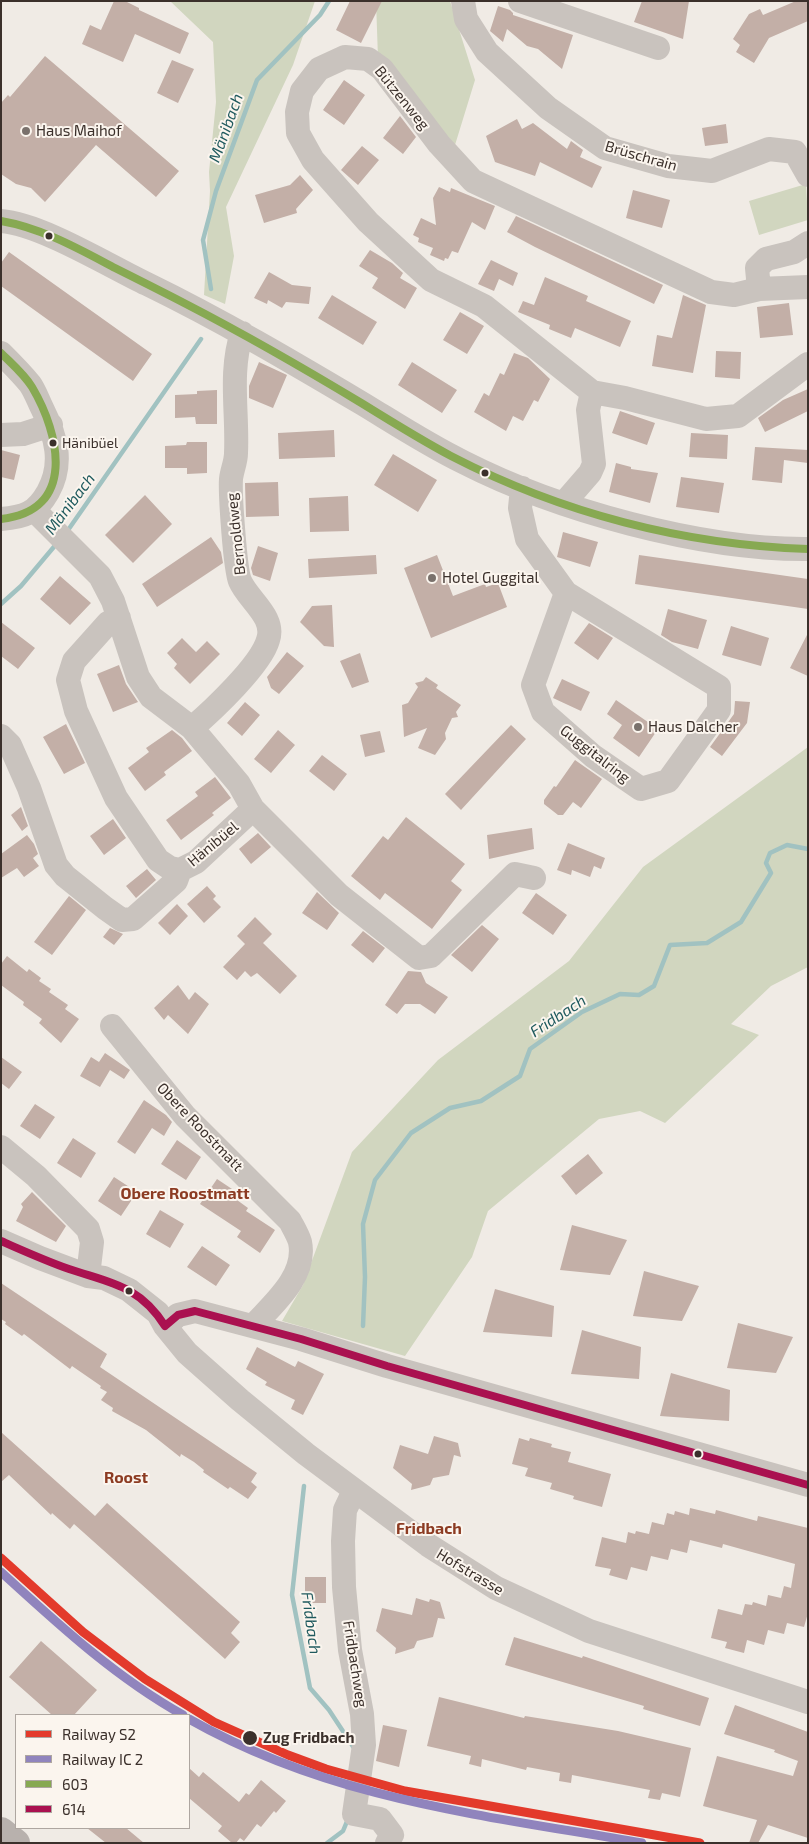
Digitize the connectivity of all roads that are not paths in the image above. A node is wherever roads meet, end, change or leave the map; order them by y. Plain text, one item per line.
1 (463, 1) edge
2 (520, 1) edge
3 (658, 48) dead end
4 (808, 175) edge
5 (1, 221) edge
6 (808, 243) edge
7 (808, 286) edge
8 (759, 289) junction
9 (242, 333) junction
10 (1, 353) edge
11 (808, 364) edge
12 (592, 392) junction
13 (51, 425) junction
14 (1, 435) edge
15 (522, 488) junction
16 (564, 503) junction
17 (35, 511) junction
18 (1, 518) edge
19 (808, 549) edge
20 (566, 593) junction
21 (119, 618) junction
22 (192, 728) junction
23 (1, 736) edge
24 (253, 809) junction
25 (180, 870) junction
26 (534, 878) dead end
27 (112, 1026) dead end
28 (1, 1147) edge
29 (1, 1241) edge
30 (88, 1276) junction
31 (165, 1326) junction
32 (253, 1326) junction
33 (808, 1485) edge
34 (354, 1491) junction
35 (808, 1702) edge
36 (1, 1831) edge
37 (16, 1843) edge
38 (387, 1843) edge

1 - 4 street, Brüschrain
2 - 3 street
5 - 9 street
6 - 8 street
7 - 8 street
8 - 12 street, Bützenweg
9 - 15 street
9 - 22 street, Bernoldweg
10 - 13 street
11 - 12 street
12 - 16 street
13 - 14 street
13 - 17 street
15 - 16 street
15 - 20 street, Guggitalring
16 - 19 street
17 - 18 street
17 - 21 street
20 - 20 street, Guggitalring
21 - 22 street
21 - 25 street, Hänibüel
22 - 24 street
23 - 25 street
24 - 25 street, Hänibüel
24 - 26 street
27 - 32 street, Obere Roostmatt
28 - 30 street
29 - 30 street, Hofstrasse
30 - 31 street, Hofstrasse
31 - 32 street
31 - 34 street, Hofstrasse
32 - 33 street
34 - 35 street, Hofstrasse
34 - 38 street, Fridbachweg
36 - 37 main road

